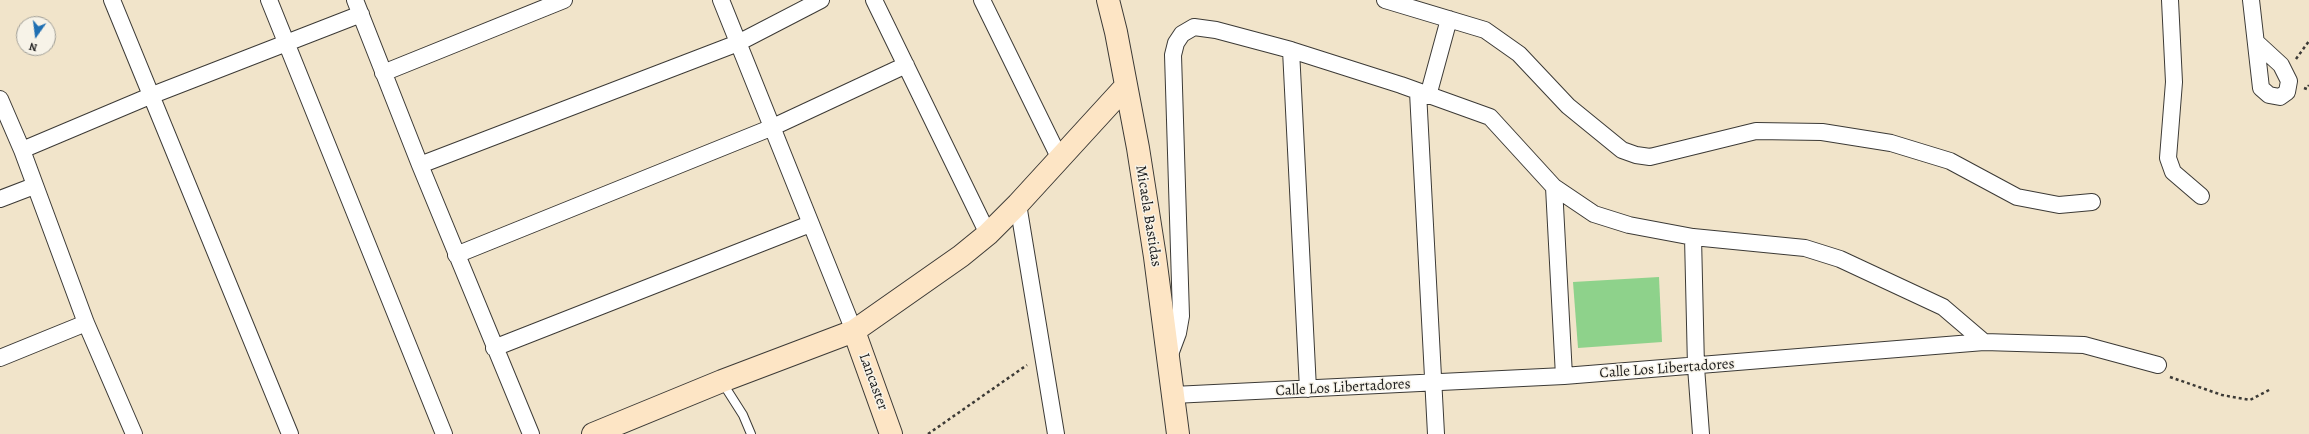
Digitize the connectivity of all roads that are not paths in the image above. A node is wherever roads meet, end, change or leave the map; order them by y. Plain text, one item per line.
1 (112, 0) edge
2 (269, 0) edge
3 (564, 0) edge
4 (721, 0) edge
5 (821, 0) edge
6 (874, 0) edge
7 (982, 0) edge
8 (1108, 0) edge
9 (1385, 0) edge
10 (2170, 0) edge
11 (2251, 0) edge
12 (358, 7) edge
13 (1449, 19) junction
14 (286, 42) junction
15 (2256, 42) dead end
16 (738, 43) junction
17 (1291, 50) junction
18 (906, 66) junction
19 (383, 73) junction
20 (1126, 86) junction
21 (1423, 94) junction
22 (150, 96) junction
23 (0, 99) edge
24 (773, 126) junction
25 (22, 150) junction
26 (1060, 159) junction
27 (420, 166) junction
28 (34, 186) junction
29 (1554, 187) junction
30 (2201, 196) dead end
31 (0, 199) edge
32 (2092, 202) dead end
33 (1018, 204) junction
34 (810, 224) junction
35 (988, 234) junction
36 (1693, 237) junction
37 (456, 255) junction
38 (86, 323) junction
39 (854, 331) junction
40 (1984, 342) junction
41 (494, 348) junction
42 (1168, 357) junction
43 (0, 358) edge
44 (2158, 365) road end
45 (1696, 366) junction
46 (1564, 376) junction
47 (722, 381) junction
48 (1432, 384) junction
49 (1308, 389) junction
50 (1173, 395) junction
51 (134, 434) edge
52 (290, 434) edge
53 (444, 434) edge
54 (531, 434) edge
55 (593, 434) edge
56 (751, 434) edge
57 (891, 434) edge
58 (1056, 434) edge
59 (1178, 434) edge
60 (1436, 434) edge
61 (1701, 434) edge

1 - 22 street
2 - 14 street
3 - 19 street
4 - 16 street
5 - 16 street
6 - 18 street
7 - 26 street
8 - 20 street, Micaela Bastidas
9 - 13 street
10 - 30 street
11 - 15 street
12 - 14 street
12 - 19 street
13 - 21 street
13 - 32 street
14 - 22 street
14 - 53 street
16 - 24 street
16 - 27 street
17 - 21 street
17 - 42 street
17 - 49 street
18 - 24 street
18 - 35 street
19 - 27 street
20 - 26 street
20 - 42 street, Micaela Bastidas
21 - 29 street
21 - 48 street
22 - 25 street
22 - 52 street
23 - 25 street
24 - 34 street
24 - 37 street
25 - 28 street
26 - 33 street
27 - 37 street
28 - 31 street
28 - 38 street
29 - 36 street
29 - 46 street
33 - 35 street
33 - 58 street
34 - 39 street
34 - 41 street
35 - 39 street
36 - 40 street
36 - 45 street
37 - 41 street
38 - 43 street
38 - 51 street
39 - 47 street
39 - 57 street, Lancaster
40 - 44 street, Calle Los Libertadores
40 - 45 street, Calle Los Libertadores
41 - 54 street
42 - 50 street, Micaela Bastidas
45 - 46 street, Calle Los Libertadores
45 - 61 street
46 - 48 street, Calle Los Libertadores
47 - 55 street
47 - 56 lane
48 - 49 street, Calle Los Libertadores
48 - 60 street
49 - 50 street, Calle Los Libertadores
50 - 59 street, Micaela Bastidas

